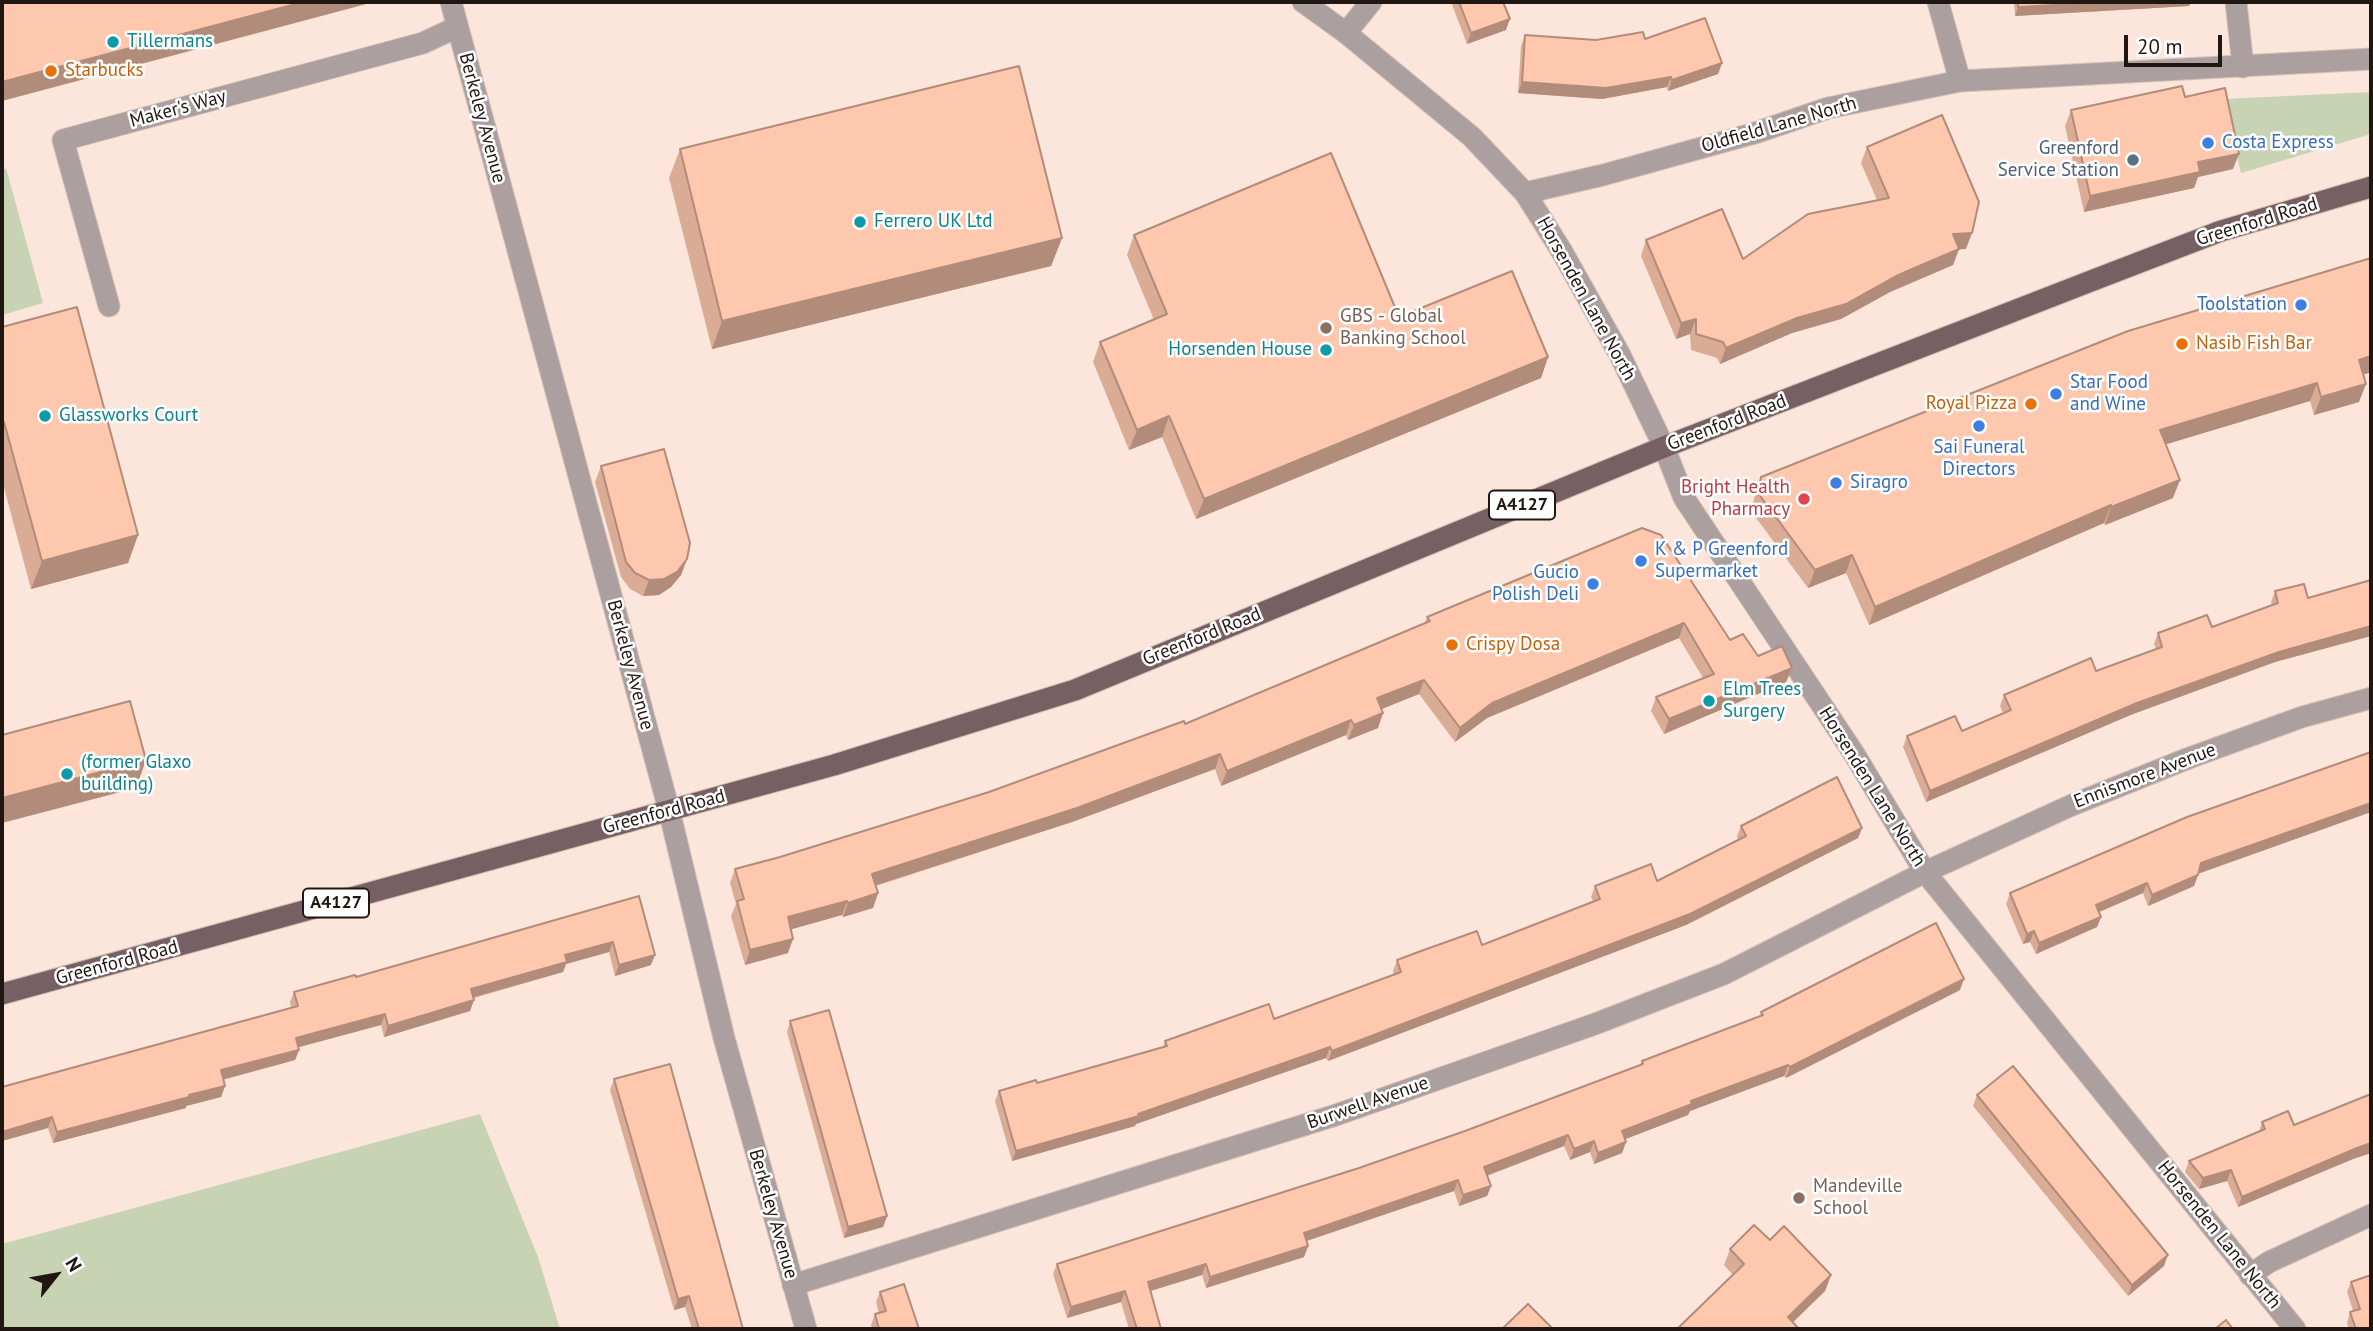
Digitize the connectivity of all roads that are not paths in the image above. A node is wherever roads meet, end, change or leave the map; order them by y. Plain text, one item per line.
1 (451, 2) edge
2 (1303, 2) edge
3 (1371, 2) edge
4 (1938, 2) edge
5 (2236, 2) edge
6 (457, 27) junction
7 (1346, 33) junction
8 (2371, 59) edge
9 (2243, 67) junction
10 (1960, 81) junction
11 (2371, 187) edge
12 (1525, 193) junction
13 (109, 306) dead end
14 (1664, 447) junction
15 (2371, 698) edge
16 (669, 810) junction
17 (1925, 872) junction
18 (2, 995) edge
19 (2371, 1215) edge
20 (2250, 1275) junction
21 (793, 1285) junction
22 (806, 1329) edge
23 (2295, 1329) edge

1 - 6 street, Berkeley Avenue
2 - 7 street
3 - 7 street
4 - 10 street
5 - 9 street
6 - 13 street, Maker's Way
6 - 16 street, Berkeley Avenue
7 - 12 street
8 - 9 street, Oldfield Lane North
9 - 10 street, Oldfield Lane North
10 - 12 street, Oldfield Lane North
11 - 14 main road, Greenford Road / A4127
12 - 14 street, Horsenden Lane North
14 - 16 main road, Greenford Road / A4127
14 - 17 street, Horsenden Lane North
15 - 17 street, Ennismore Avenue
16 - 18 main road, Greenford Road / A4127
16 - 21 street, Berkeley Avenue
17 - 20 street, Horsenden Lane North
17 - 21 street, Burwell Avenue
19 - 20 street
20 - 23 street, Horsenden Lane North
21 - 22 street, Berkeley Avenue

